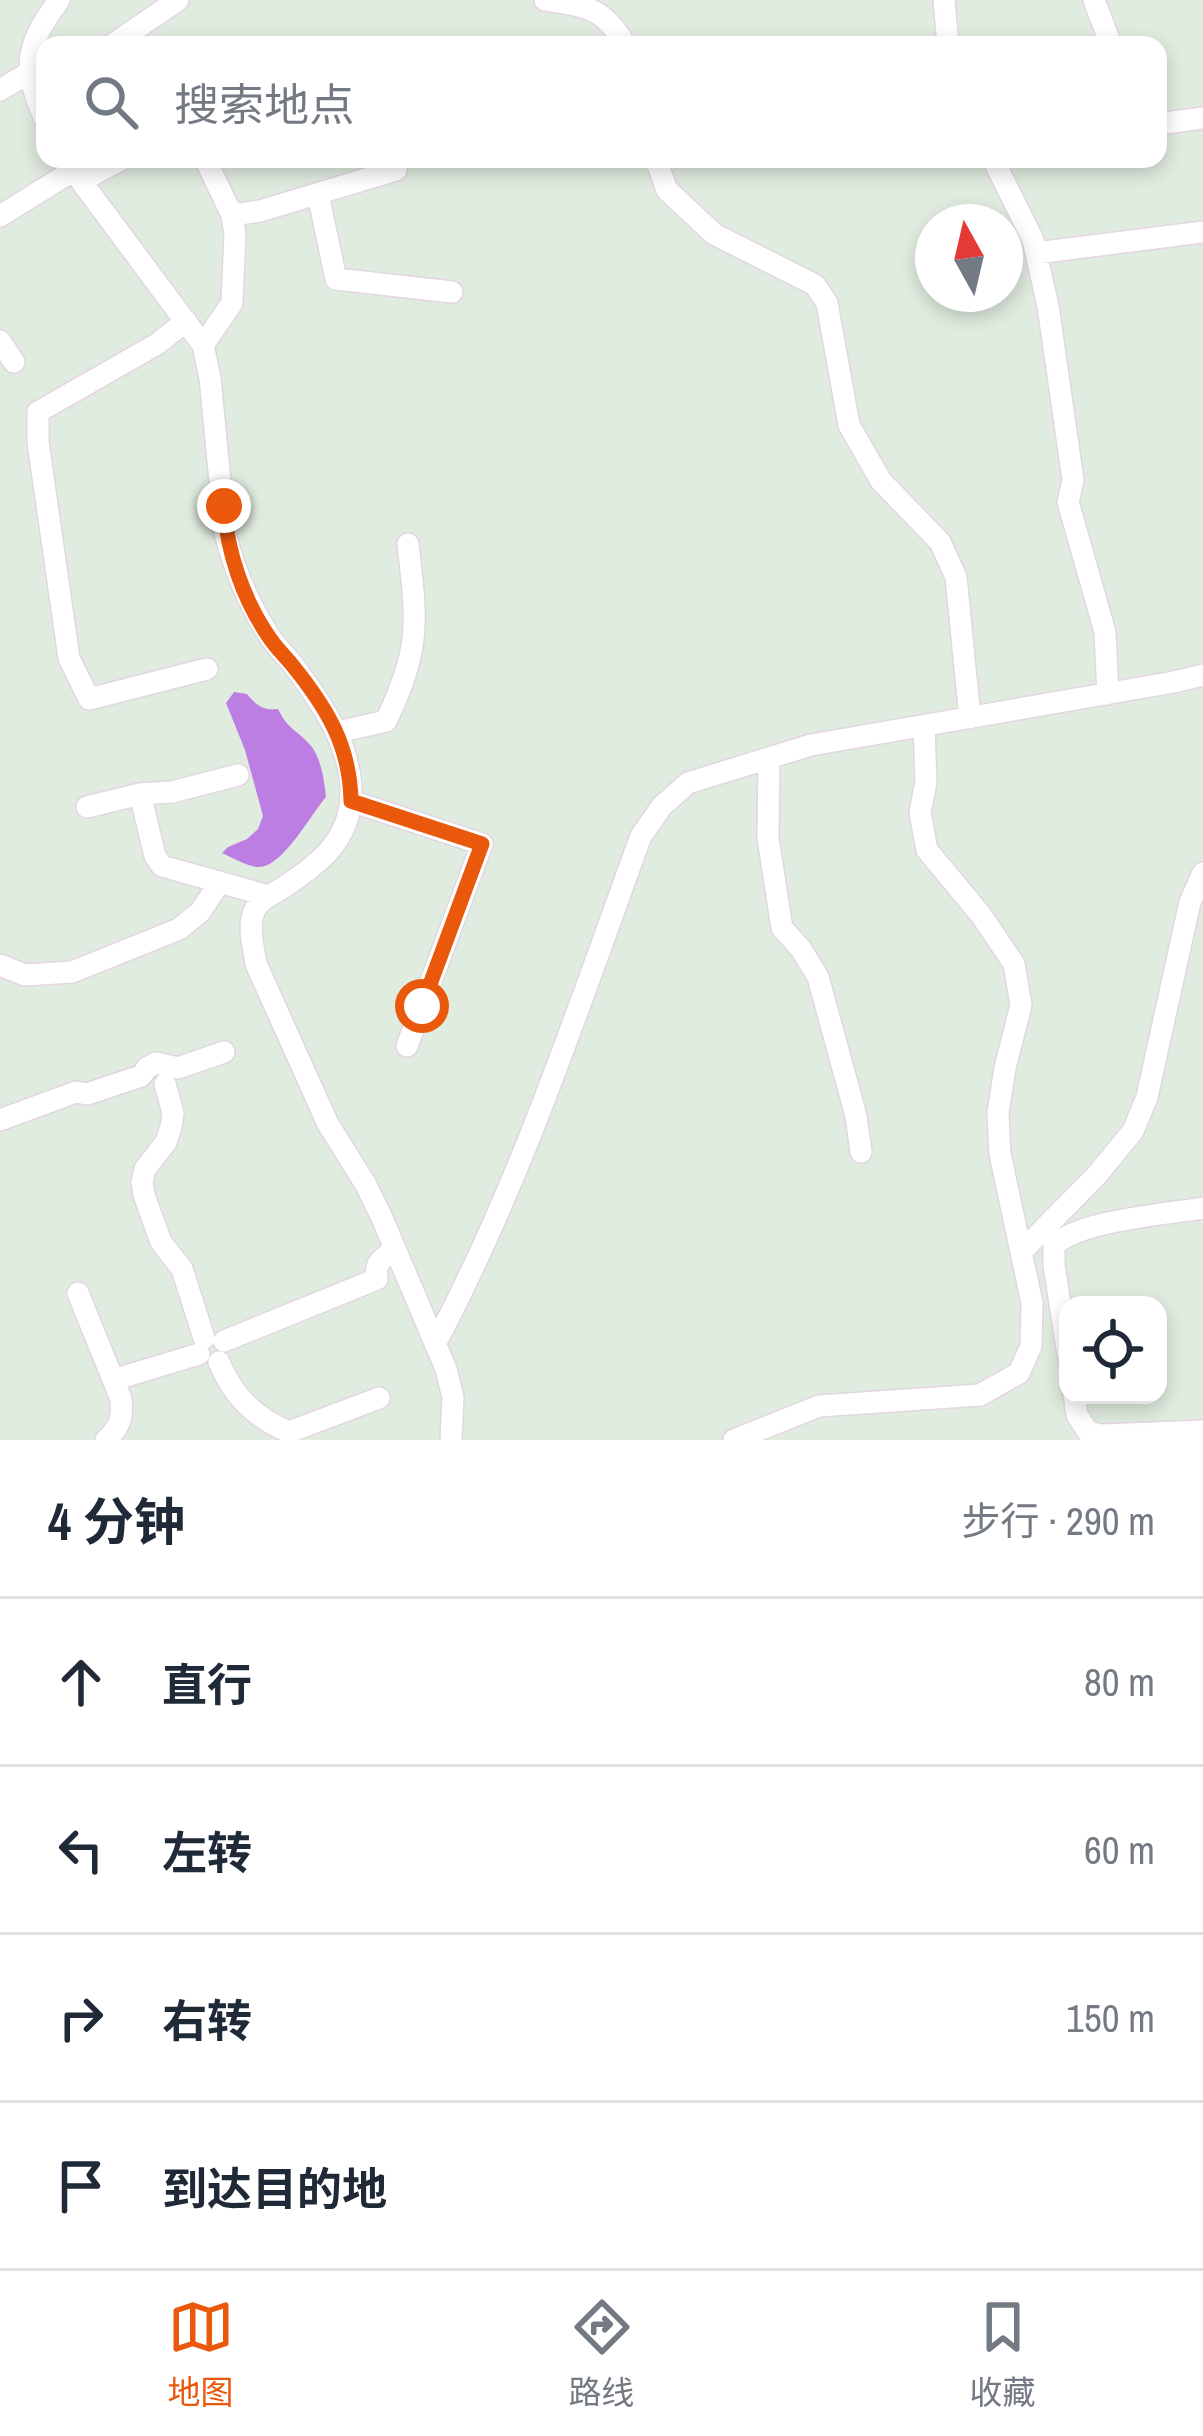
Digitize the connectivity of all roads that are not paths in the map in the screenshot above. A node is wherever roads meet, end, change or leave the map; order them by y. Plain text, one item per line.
1 (59, 0) edge
2 (178, 0) edge
3 (544, 0) edge
4 (944, 0) edge
5 (1094, 0) edge
6 (36, 36) edge
7 (125, 36) edge
8 (620, 36) edge
9 (947, 36) edge
10 (1108, 36) edge
11 (36, 37) edge
12 (36, 85) edge
13 (0, 90) edge
14 (1203, 118) edge
15 (1167, 123) edge
16 (210, 168) edge
17 (659, 168) edge
18 (997, 168) edge
19 (74, 170) edge
20 (396, 170) dead end
21 (318, 194) junction
22 (232, 215) junction
23 (0, 216) edge
24 (1203, 232) edge
25 (1036, 253) junction
26 (452, 292) dead end
27 (186, 321) junction
28 (0, 341) edge
29 (202, 345) junction
30 (14, 362) dead end
31 (408, 544) dead end
32 (207, 669) dead end
33 (1203, 674) edge
34 (1108, 694) junction
35 (970, 718) junction
36 (924, 726) junction
37 (338, 732) junction
38 (769, 758) junction
39 (238, 775) dead end
40 (140, 794) junction
41 (351, 801) junction
42 (87, 807) dead end
43 (1203, 873) edge
44 (220, 882) junction
45 (269, 896) junction
46 (0, 965) edge
47 (407, 1046) dead end
48 (224, 1052) dead end
49 (172, 1076) junction
50 (0, 1120) edge
51 (860, 1152) dead end
52 (1203, 1208) edge
53 (395, 1250) junction
54 (1022, 1252) junction
55 (376, 1279) junction
56 (411, 1288) junction
57 (78, 1293) dead end
58 (1059, 1297) edge
59 (435, 1343) junction
60 (211, 1349) junction
61 (113, 1379) junction
62 (379, 1398) dead end
63 (1075, 1404) edge
64 (1203, 1431) edge
65 (290, 1436) edge
66 (106, 1440) edge
67 (451, 1440) edge
68 (734, 1440) edge

1 - 6 street
2 - 7 street
3 - 8 street
4 - 9 street
5 - 10 street
11 - 12 street
12 - 13 street
14 - 15 street
16 - 22 street
17 - 35 street
18 - 25 street
19 - 23 street
19 - 27 street
20 - 21 street
21 - 22 street
21 - 26 street
22 - 29 street
24 - 25 street
25 - 34 street
27 - 29 street
27 - 32 street
28 - 30 street
29 - 37 street
31 - 37 street
33 - 34 street
34 - 35 street
35 - 36 street
36 - 38 street
36 - 54 street
37 - 41 street
38 - 51 street
38 - 59 street
39 - 40 street
40 - 42 street
40 - 44 street
41 - 45 street
41 - 47 street
43 - 54 street
44 - 45 street
44 - 46 street
45 - 53 street
48 - 49 street
49 - 50 street
49 - 60 street
52 - 58 street
53 - 55 street
53 - 56 street
54 - 68 street
55 - 56 street
55 - 60 street
56 - 59 street
57 - 61 street
59 - 67 street
60 - 61 street
60 - 65 street
61 - 66 street
62 - 65 street
63 - 64 street

